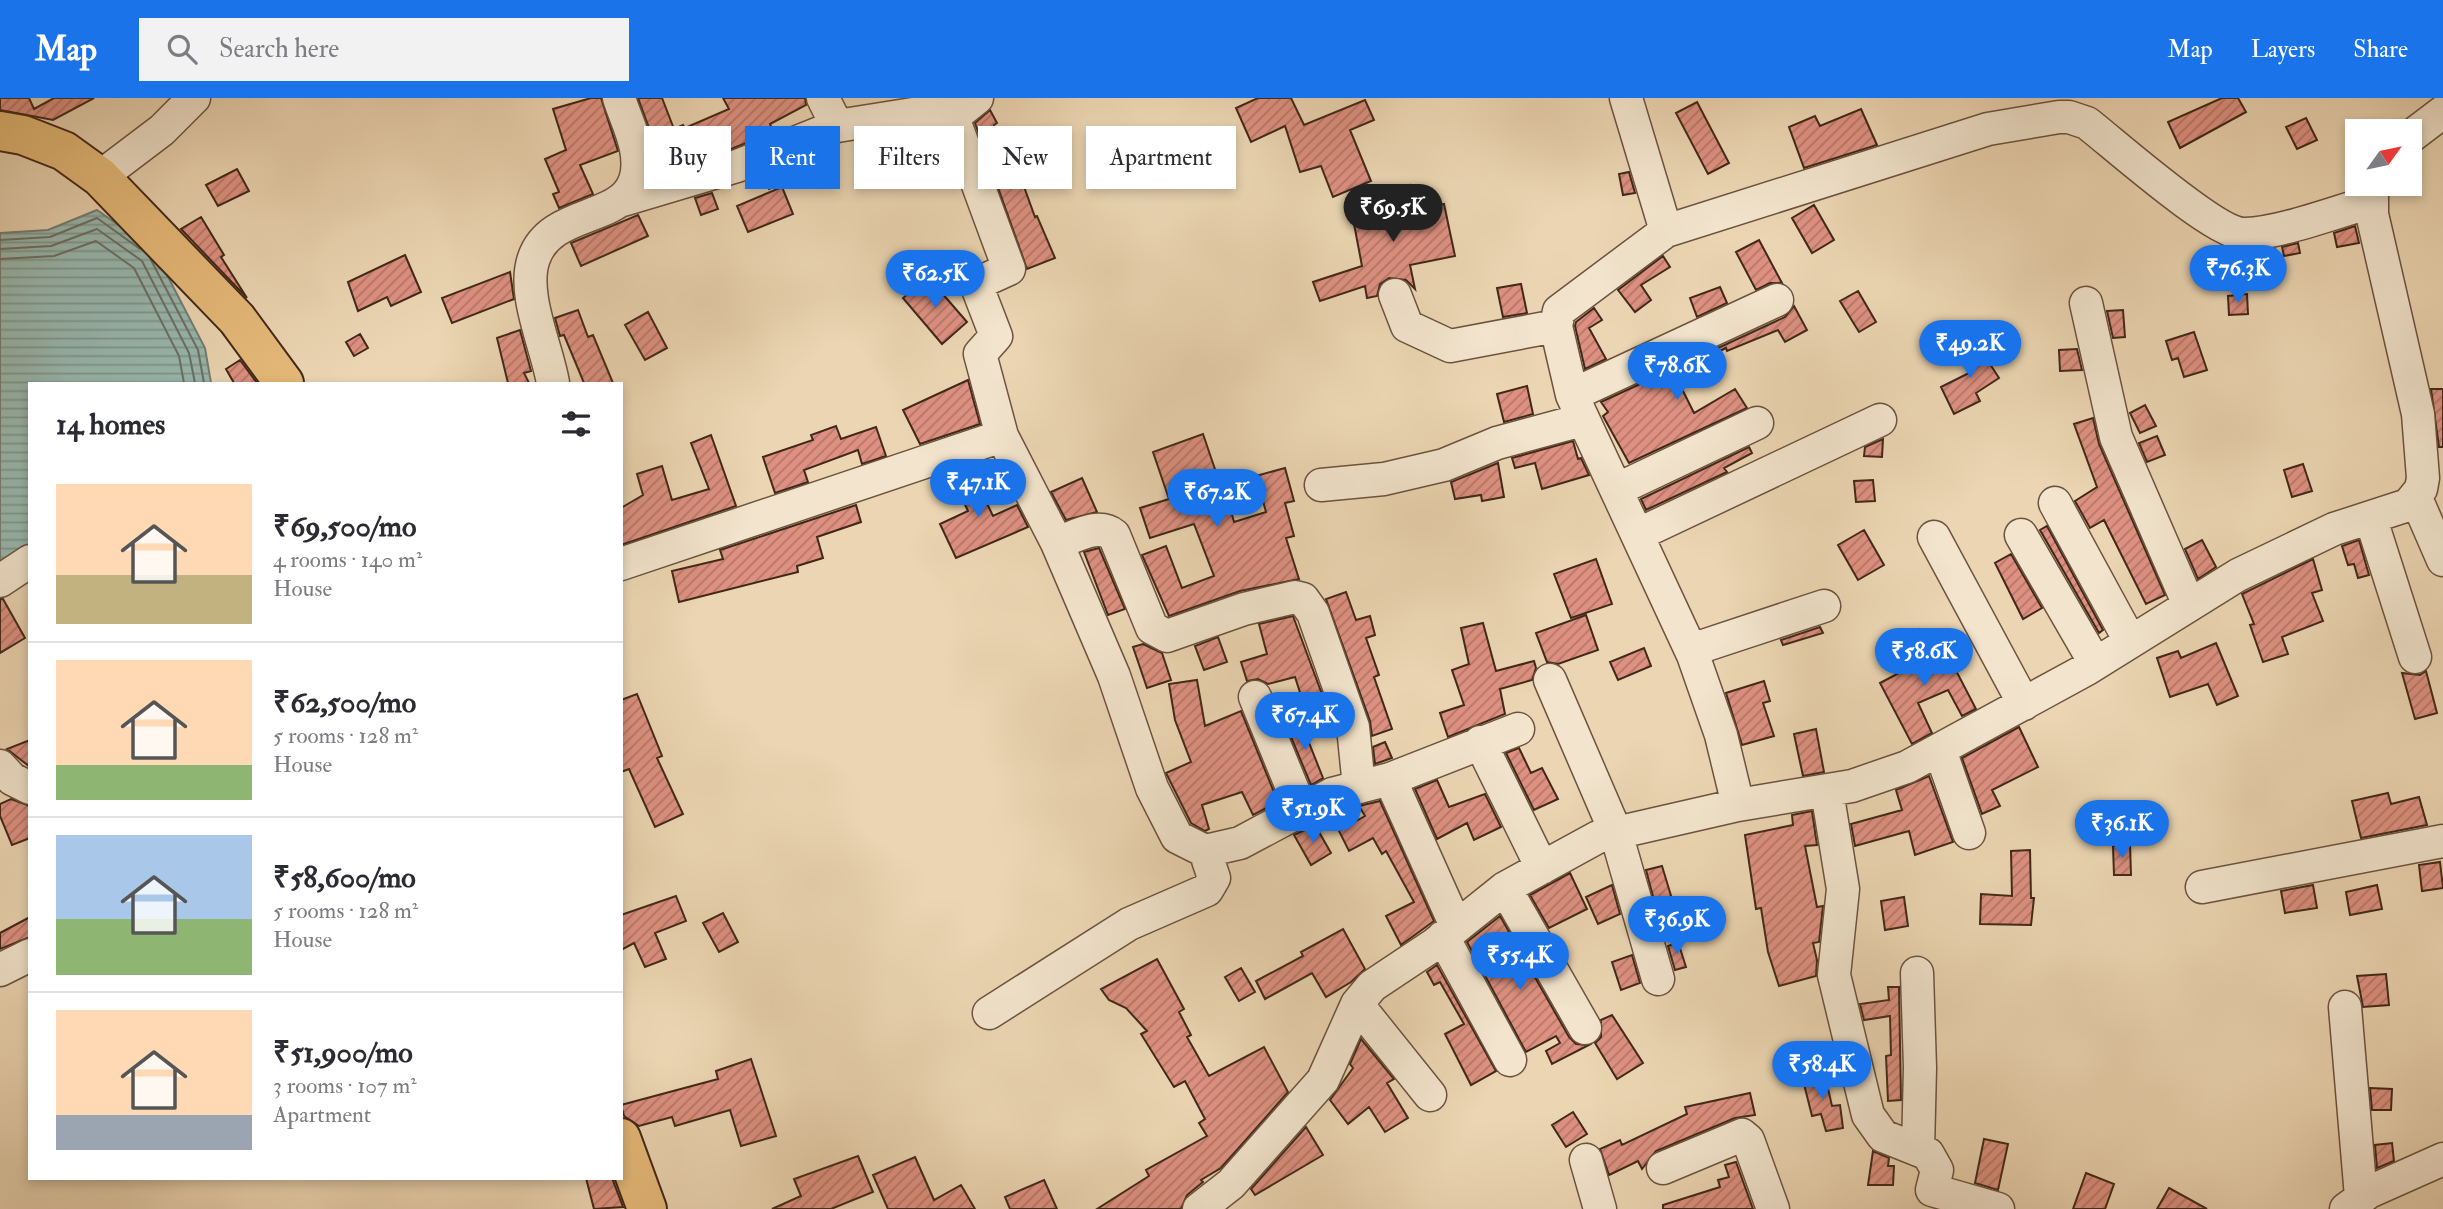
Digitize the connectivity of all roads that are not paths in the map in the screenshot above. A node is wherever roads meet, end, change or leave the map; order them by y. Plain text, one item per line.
1 (194, 98) edge
2 (619, 98) edge
3 (823, 98) edge
4 (1626, 98) edge
5 (964, 105) edge
6 (2074, 106) edge
7 (885, 108) edge
8 (2443, 112) edge
9 (837, 125) junction
10 (2422, 128) edge
11 (0, 131) edge
12 (100, 177) junction
13 (2363, 196) edge
14 (2373, 196) edge
15 (623, 200) junction
16 (1666, 231) junction
17 (1395, 295) dead end
18 (1777, 300) dead end
19 (2086, 303) dead end
20 (1556, 326) junction
21 (283, 382) edge
22 (553, 382) edge
23 (1577, 408) junction
24 (1880, 421) dead end
25 (1757, 423) dead end
26 (1002, 436) junction
27 (1321, 485) dead end
28 (1618, 489) junction
29 (2416, 498) junction
30 (2055, 503) dead end
31 (2371, 519) junction
32 (1639, 534) junction
33 (2021, 535) dead end
34 (1934, 537) dead end
35 (1057, 543) junction
36 (2443, 560) edge
37 (28, 562) edge
38 (623, 563) edge
39 (0, 581) edge
40 (2189, 605) junction
41 (1824, 606) dead end
42 (2130, 641) junction
43 (1691, 650) junction
44 (2415, 657) dead end
45 (2095, 663) junction
46 (1550, 680) dead end
47 (1255, 697) dead end
48 (2024, 704) junction
49 (1518, 729) dead end
50 (1480, 742) junction
51 (1940, 750) junction
52 (0, 766) edge
53 (1390, 779) junction
54 (28, 787) edge
55 (1359, 787) junction
56 (1826, 792) junction
57 (1738, 805) junction
58 (1303, 813) junction
59 (1616, 833) junction
60 (1969, 833) dead end
61 (2443, 841) edge
62 (1205, 851) junction
63 (1542, 869) junction
64 (2202, 887) dead end
65 (1505, 888) junction
66 (1450, 932) junction
67 (28, 956) edge
68 (0, 970) edge
69 (1917, 973) dead end
70 (1658, 979) dead end
71 (1357, 1004) junction
72 (2345, 1007) dead end
73 (989, 1013) dead end
74 (1585, 1028) dead end
75 (1510, 1060) dead end
76 (1430, 1095) dead end
77 (623, 1143) edge
78 (1918, 1150) junction
79 (2443, 1159) edge
80 (1586, 1160) dead end
81 (1663, 1168) dead end
82 (1932, 1200) edge
83 (2353, 1203) edge
84 (648, 1209) edge
85 (1199, 1209) edge
86 (1600, 1209) edge
87 (1773, 1209) edge
88 (1998, 1209) edge

1 - 12 street
2 - 15 street
3 - 9 street
4 - 16 street
5 - 7 street
5 - 26 street
6 - 13 street
6 - 16 street
7 - 9 street
8 - 10 street
9 - 15 street
11 - 12 main road
12 - 21 main road
14 - 29 street
15 - 22 street
16 - 20 street
17 - 20 street
18 - 23 street
19 - 40 street
20 - 23 street
23 - 27 street
23 - 28 street
24 - 32 street
25 - 28 street
26 - 35 street
26 - 38 street
28 - 32 street
29 - 31 street
29 - 36 street
30 - 42 street
31 - 40 street
31 - 44 street
32 - 43 street
33 - 45 street
34 - 48 street
35 - 55 street
35 - 62 street
37 - 39 street
40 - 42 street
41 - 43 street
42 - 45 street
43 - 57 street
45 - 48 street
46 - 59 street
47 - 58 street
48 - 51 street
49 - 50 street
50 - 53 street
50 - 63 street
51 - 56 street
51 - 60 street
52 - 54 street
53 - 55 street
53 - 66 street
55 - 58 street
56 - 57 street
56 - 78 street
57 - 59 street
58 - 62 street
59 - 63 street
59 - 70 street
61 - 64 street
62 - 73 street
63 - 65 street
65 - 66 street
65 - 74 street
66 - 71 street
66 - 75 street
67 - 68 street
69 - 78 street
71 - 76 street
71 - 85 street
72 - 83 street
77 - 84 main road
78 - 82 street
79 - 83 street
80 - 86 street
81 - 87 street
82 - 88 street

